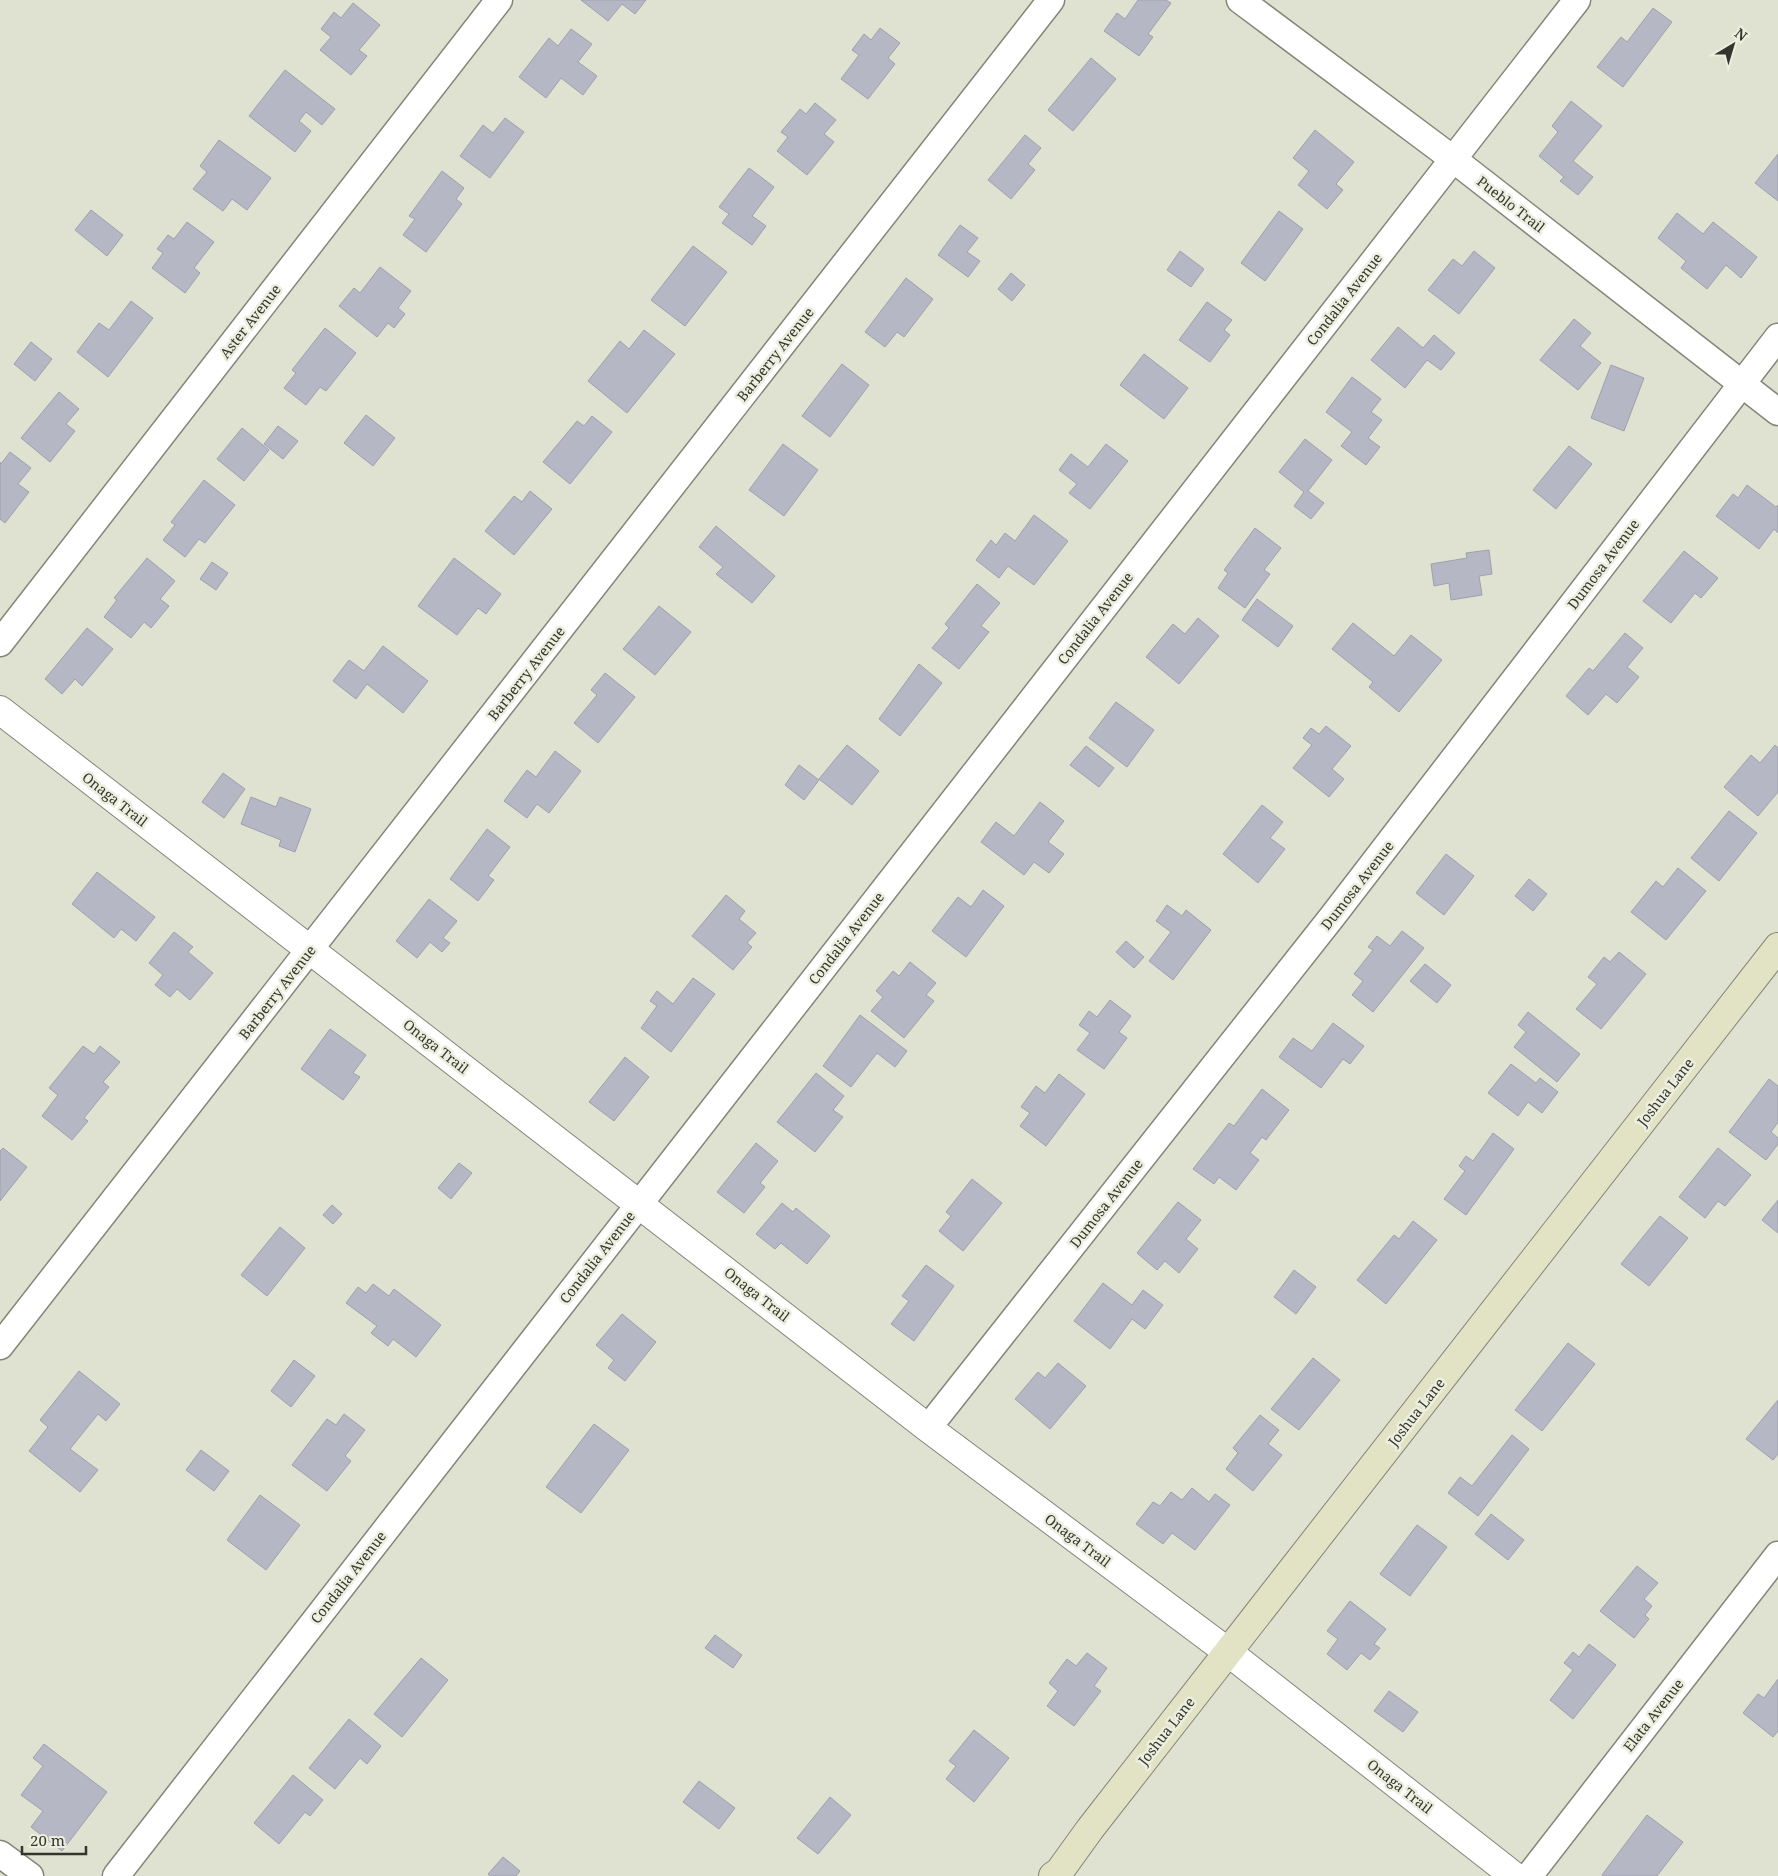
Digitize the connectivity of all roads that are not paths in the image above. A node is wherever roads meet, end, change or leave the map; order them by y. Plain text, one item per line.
1 (499, 0) edge
2 (1052, 0) edge
3 (1240, 0) edge
4 (1577, 0) edge
5 (1453, 159) junction
6 (1778, 337) edge
7 (1741, 384) junction
8 (1778, 412) edge
9 (0, 643) edge
10 (0, 710) edge
11 (1778, 947) edge
12 (310, 950) junction
13 (639, 1203) junction
14 (0, 1346) edge
15 (928, 1428) junction
16 (1778, 1555) edge
17 (1228, 1652) junction
18 (0, 1854) edge
19 (30, 1876) edge
20 (116, 1876) edge
21 (1053, 1876) edge
22 (1514, 1876) edge
23 (1528, 1876) edge

1 - 9 street, Aster Avenue
2 - 12 street, Barberry Avenue
3 - 5 street, Pueblo Trail
4 - 5 street, Condalia Avenue
5 - 7 street, Pueblo Trail
5 - 13 street, Condalia Avenue
6 - 7 street, Dumosa Avenue
7 - 8 street, Pueblo Trail
7 - 15 street, Dumosa Avenue
10 - 12 street, Onaga Trail
11 - 17 main road, Joshua Lane
12 - 13 street, Onaga Trail
12 - 14 street, Barberry Avenue
13 - 15 street, Onaga Trail
13 - 20 street, Condalia Avenue
15 - 17 street, Onaga Trail
16 - 23 street, Elata Avenue
17 - 21 main road, Joshua Lane
17 - 22 street, Onaga Trail
18 - 19 street

